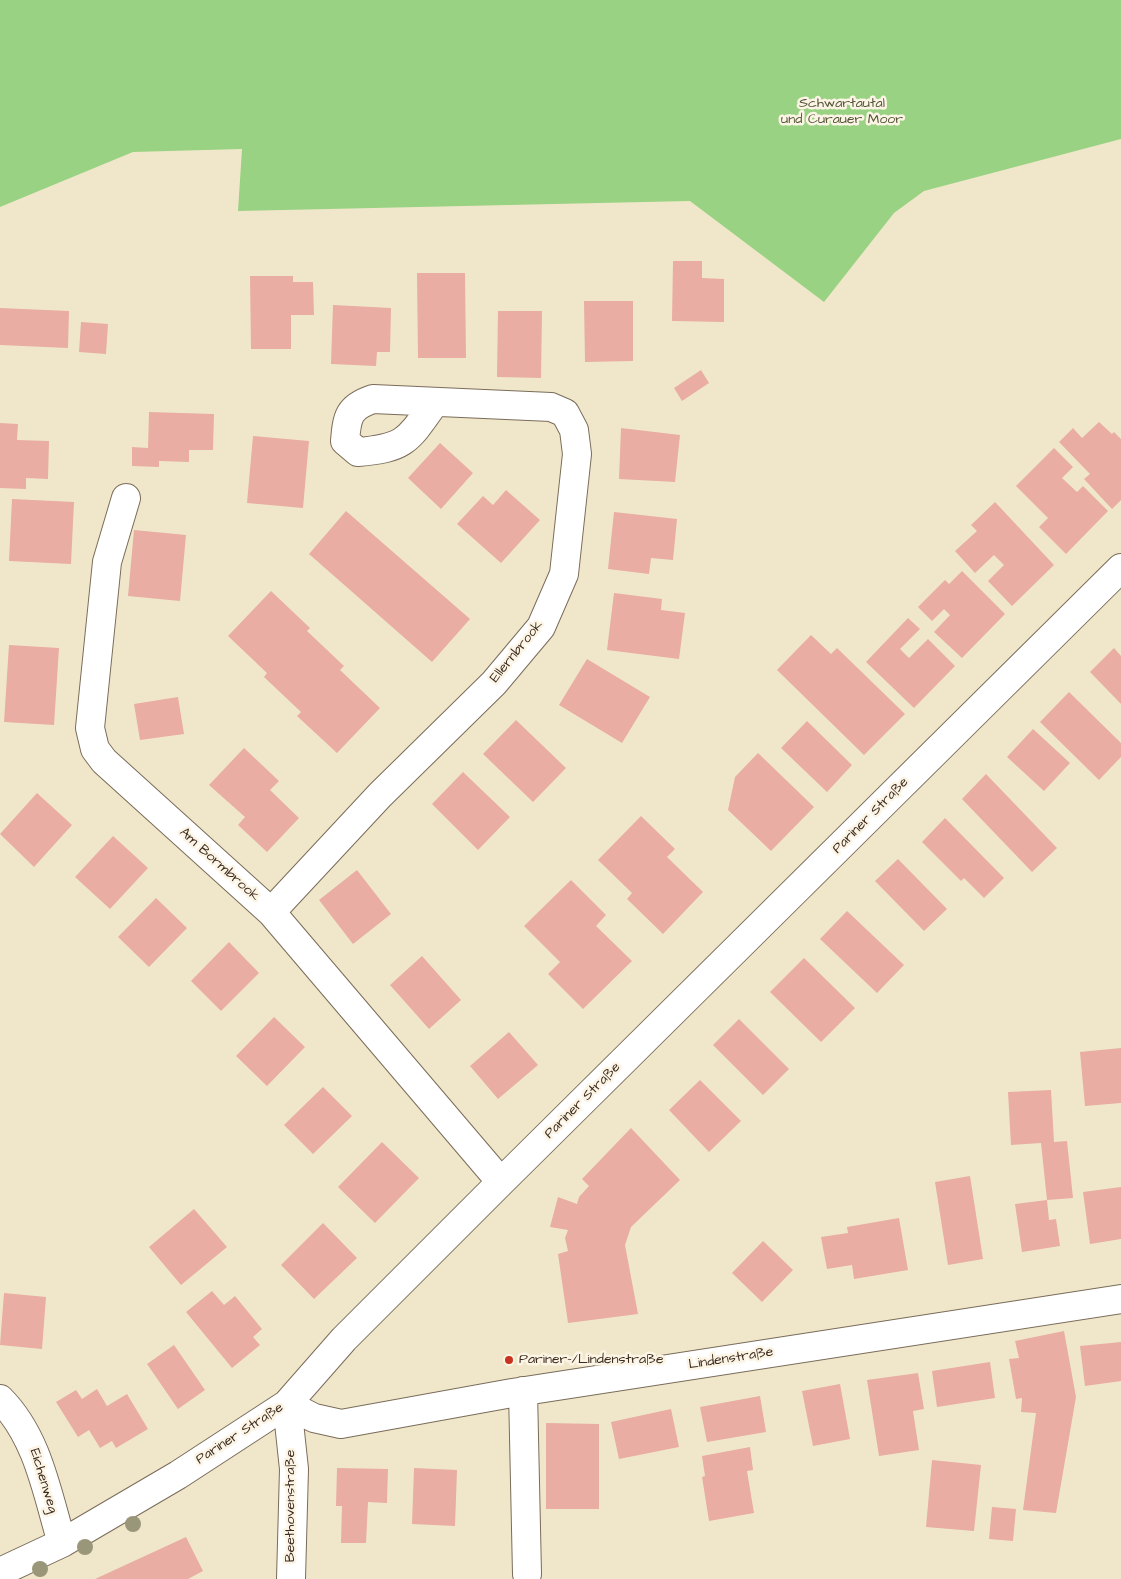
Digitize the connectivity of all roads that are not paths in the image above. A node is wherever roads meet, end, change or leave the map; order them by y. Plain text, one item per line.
1 (435, 402) dead end
2 (126, 498) dead end
3 (1121, 568) edge
4 (271, 912) junction
5 (502, 1182) junction
6 (1121, 1299) edge
7 (523, 1391) junction
8 (0, 1399) edge
9 (287, 1404) junction
10 (62, 1543) junction
11 (0, 1572) edge
12 (527, 1574) dead end
13 (291, 1579) edge

1 - 4 street, Ellernbrook
2 - 4 street, Am Bormbrook
3 - 5 street, Pariner Straße
4 - 5 street, Am Bormbrook
5 - 9 street, Pariner Straße
6 - 7 street, Lindenstraße
7 - 9 street, Lindenstraße
7 - 12 street
8 - 10 street, Eichenweg
9 - 10 street, Pariner Straße
9 - 13 street, Beethovenstraße
10 - 11 street, Pariner Straße

